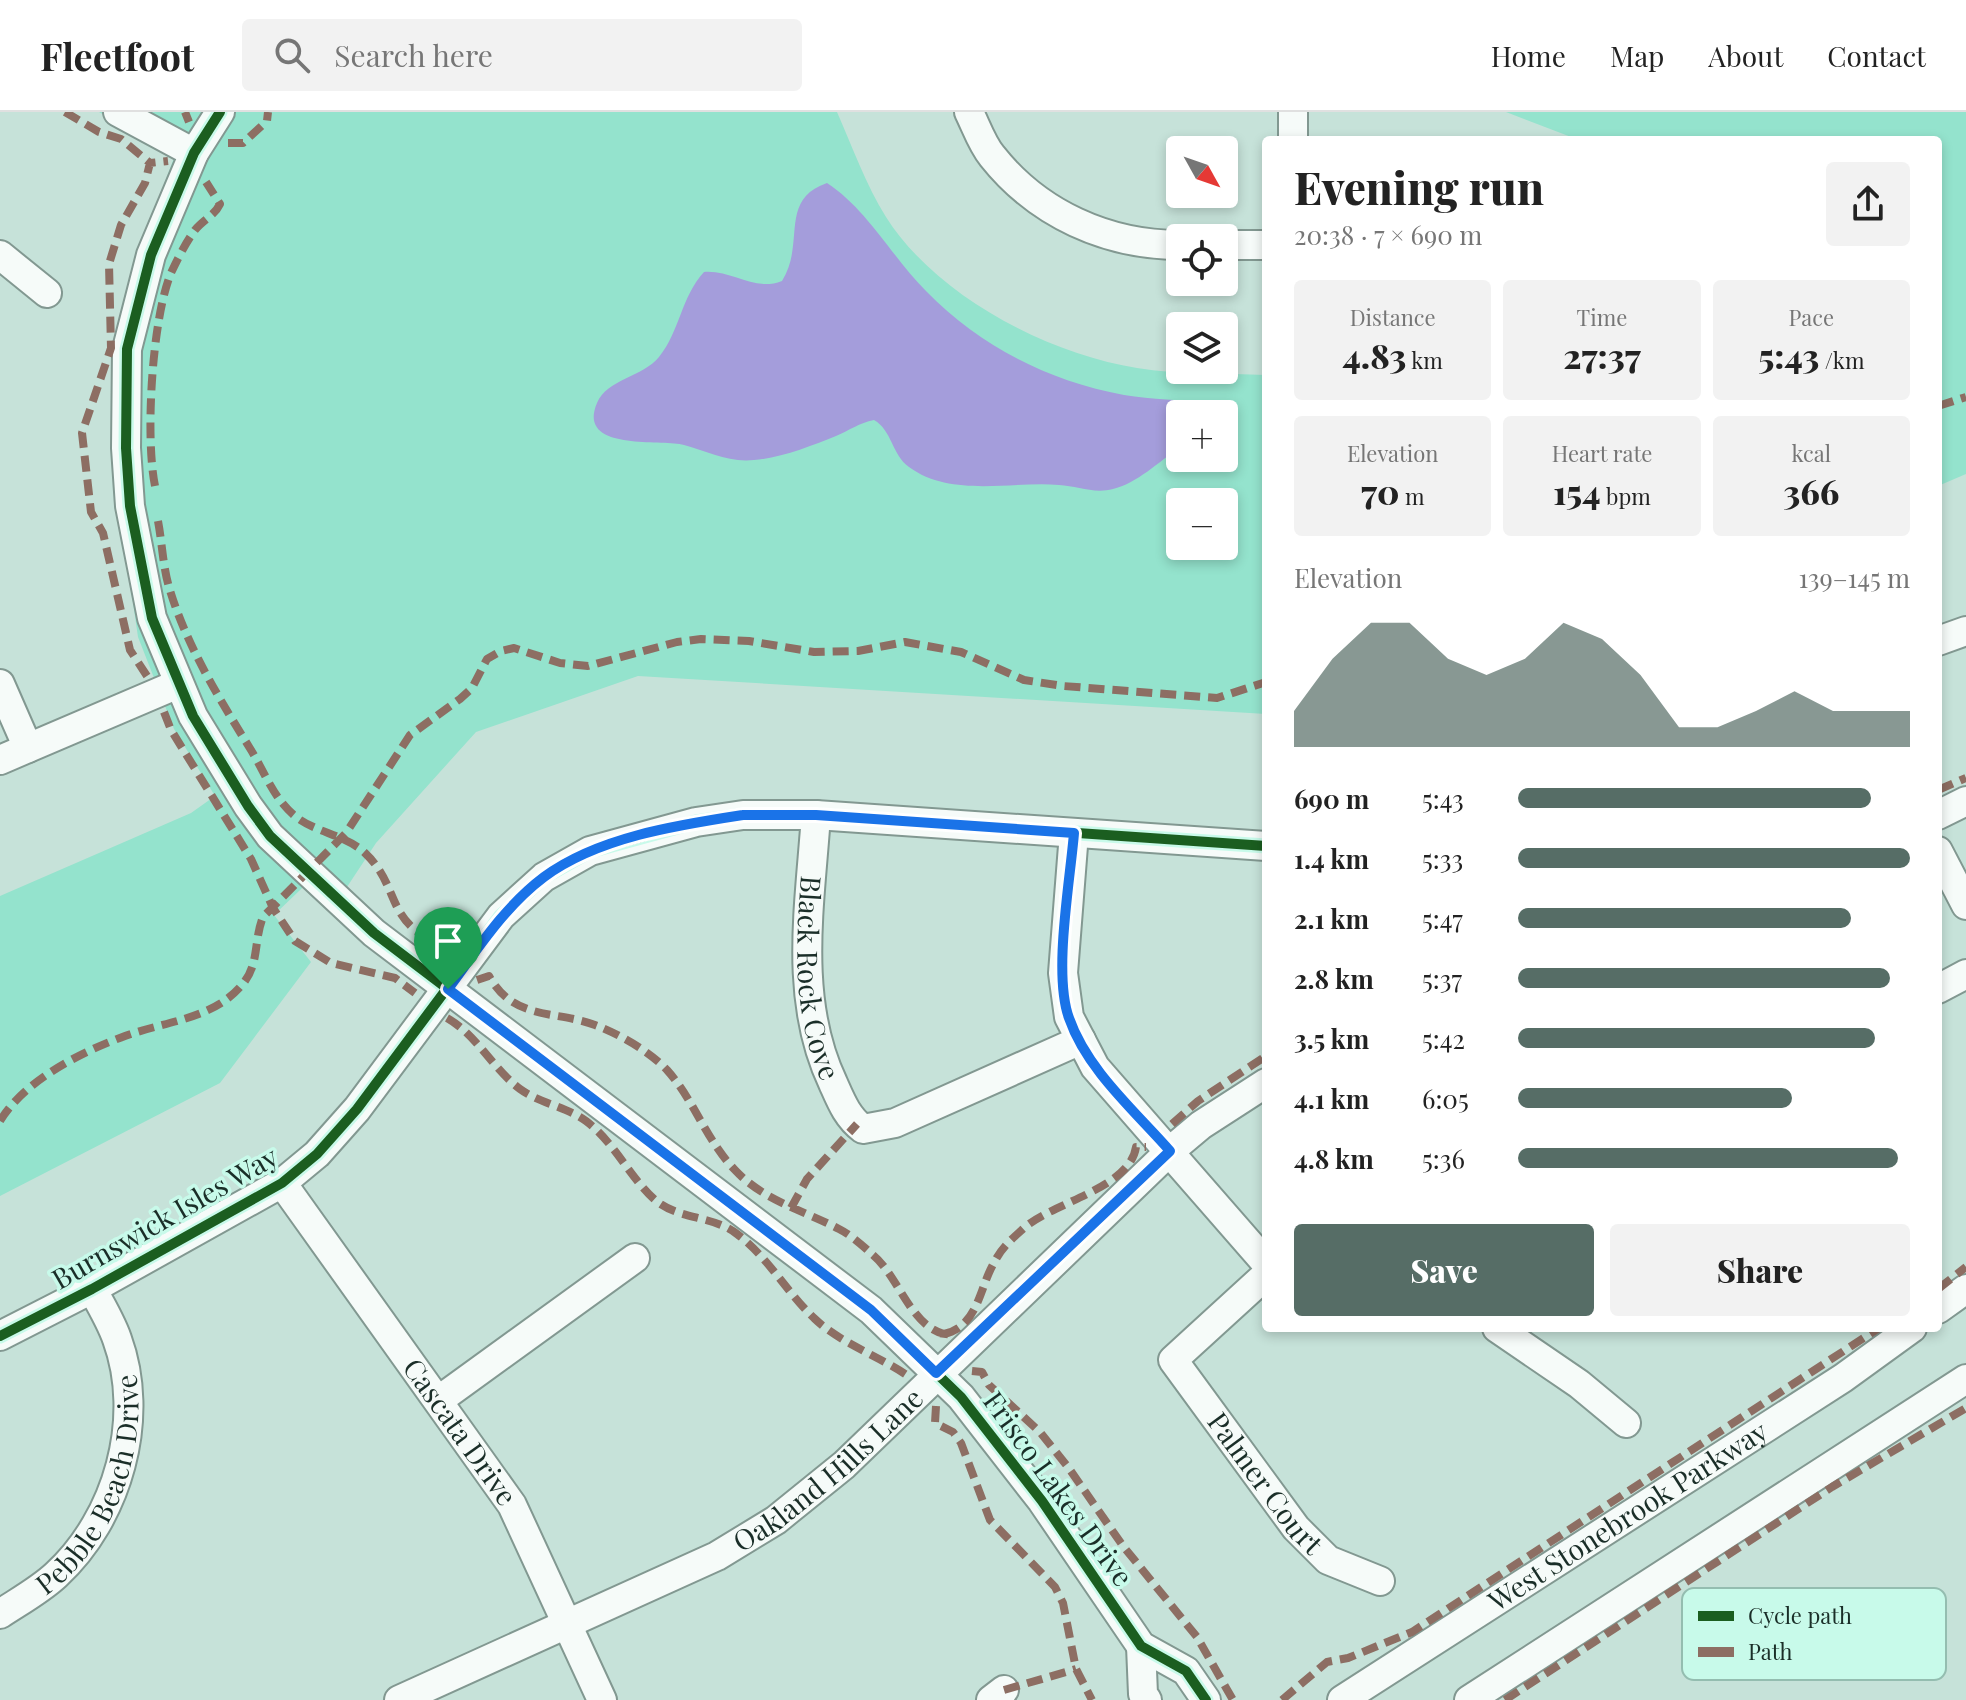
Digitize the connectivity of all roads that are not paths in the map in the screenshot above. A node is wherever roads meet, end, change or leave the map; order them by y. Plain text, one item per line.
1 (118, 112) edge
2 (220, 112) edge
3 (969, 112) edge
4 (1293, 112) edge
5 (1293, 136) edge
6 (194, 153) junction
7 (1166, 244) edge
8 (1238, 245) edge
9 (1262, 245) edge
10 (0, 255) edge
11 (47, 293) dead end
12 (1966, 631) edge
13 (1942, 640) edge
14 (0, 684) edge
15 (178, 684) junction
16 (28, 748) junction
17 (0, 760) edge
18 (1966, 801) edge
19 (1942, 813) edge
20 (816, 815) junction
21 (1074, 833) junction
22 (1262, 846) edge
23 (1942, 859) edge
24 (1966, 905) edge
25 (1966, 974) edge
26 (1942, 987) edge
27 (448, 989) junction
28 (1081, 1040) junction
29 (1262, 1086) edge
30 (1170, 1151) junction
31 (282, 1183) junction
32 (635, 1258) dead end
33 (1262, 1258) edge
34 (1262, 1279) edge
35 (92, 1289) junction
36 (1966, 1289) edge
37 (1942, 1306) edge
38 (1503, 1332) edge
39 (1906, 1332) edge
40 (0, 1336) edge
41 (936, 1373) junction
42 (1966, 1379) edge
43 (439, 1400) junction
44 (1626, 1423) dead end
45 (1380, 1581) dead end
46 (0, 1614) edge
47 (566, 1624) junction
48 (1141, 1646) junction
49 (399, 1700) edge
50 (602, 1700) edge
51 (1147, 1700) edge
52 (1206, 1700) edge
53 (1342, 1700) edge
54 (1469, 1700) edge

1 - 6 street
2 - 6 street, Frisco Lakes Drive
3 - 7 street
4 - 5 street
6 - 15 street, Frisco Lakes Drive
8 - 9 street
10 - 11 street
12 - 13 street
14 - 16 street
15 - 16 street
15 - 27 street, Frisco Lakes Drive
16 - 17 street
18 - 19 street
20 - 21 street, Burnswick Isles Way
20 - 27 street, Burnswick Isles Way
20 - 28 street, Black Rock Cove
21 - 22 street, Burnswick Isles Way
21 - 28 street
23 - 24 street
25 - 26 street
27 - 31 street, Burnswick Isles Way
27 - 41 street, Frisco Lakes Drive
28 - 30 street
29 - 30 street, Oakland Hills Lane
30 - 33 street
30 - 41 street, Oakland Hills Lane
31 - 35 street, Burnswick Isles Way
31 - 43 street, Cascata Drive
32 - 43 street
34 - 45 street, Palmer Court
35 - 40 street, Burnswick Isles Way
35 - 46 street, Pebble Beach Drive
36 - 37 street
38 - 44 street
39 - 53 street, West Stonebrook Parkway
41 - 47 street, Oakland Hills Lane
41 - 48 street, Frisco Lakes Drive
42 - 54 street
43 - 47 street, Cascata Drive
47 - 49 street, Oakland Hills Lane
47 - 50 street, Cascata Drive
48 - 51 street
48 - 52 street, Frisco Lakes Drive

